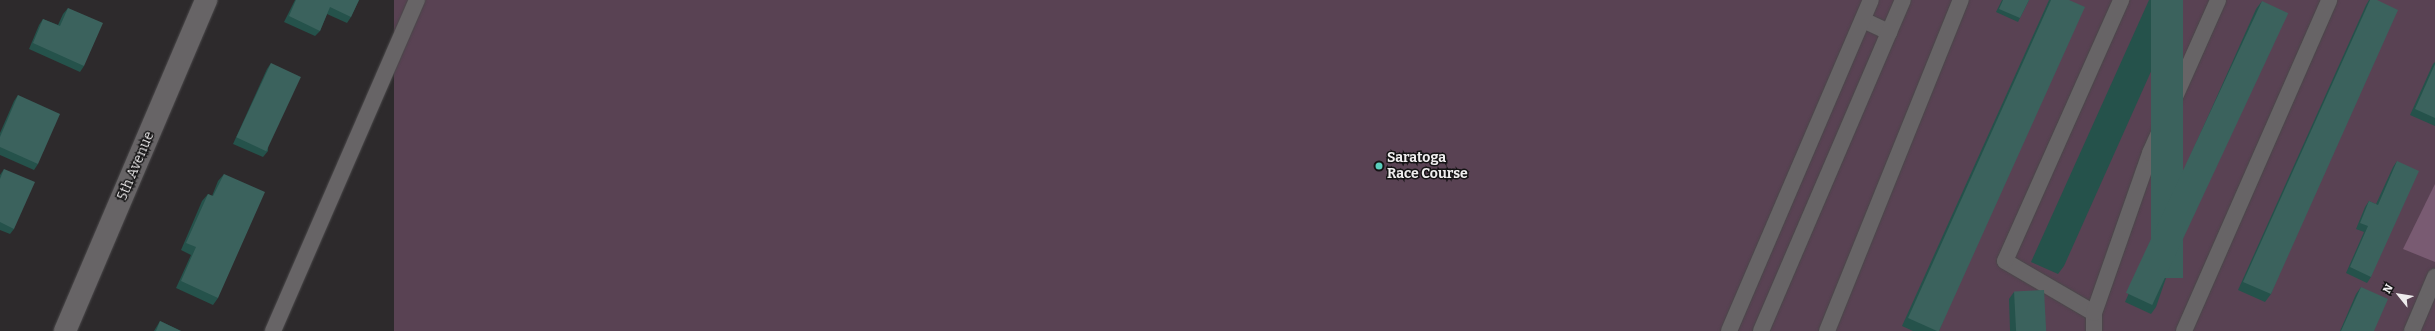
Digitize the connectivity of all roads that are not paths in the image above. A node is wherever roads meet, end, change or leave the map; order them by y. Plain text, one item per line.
1 (206, 0) edge
2 (417, 0) edge
3 (1871, 0) edge
4 (1903, 0) edge
5 (1961, 0) edge
6 (2121, 0) edge
7 (2218, 0) edge
8 (2329, 0) edge
9 (1863, 20) junction
10 (1889, 32) junction
11 (2435, 277) edge
12 (2094, 313) junction
13 (65, 331) edge
14 (273, 331) edge
15 (1729, 331) edge
16 (1761, 331) edge
17 (1827, 331) edge
18 (2094, 331) edge
19 (2184, 331) edge
20 (2412, 331) edge

1 - 13 street, 5th Avenue
2 - 14 lane
3 - 9 lane
4 - 10 lane
5 - 17 lane
6 - 12 lane
7 - 12 lane
8 - 19 lane
9 - 10 lane
9 - 15 lane
10 - 16 lane
11 - 20 lane
12 - 18 lane

